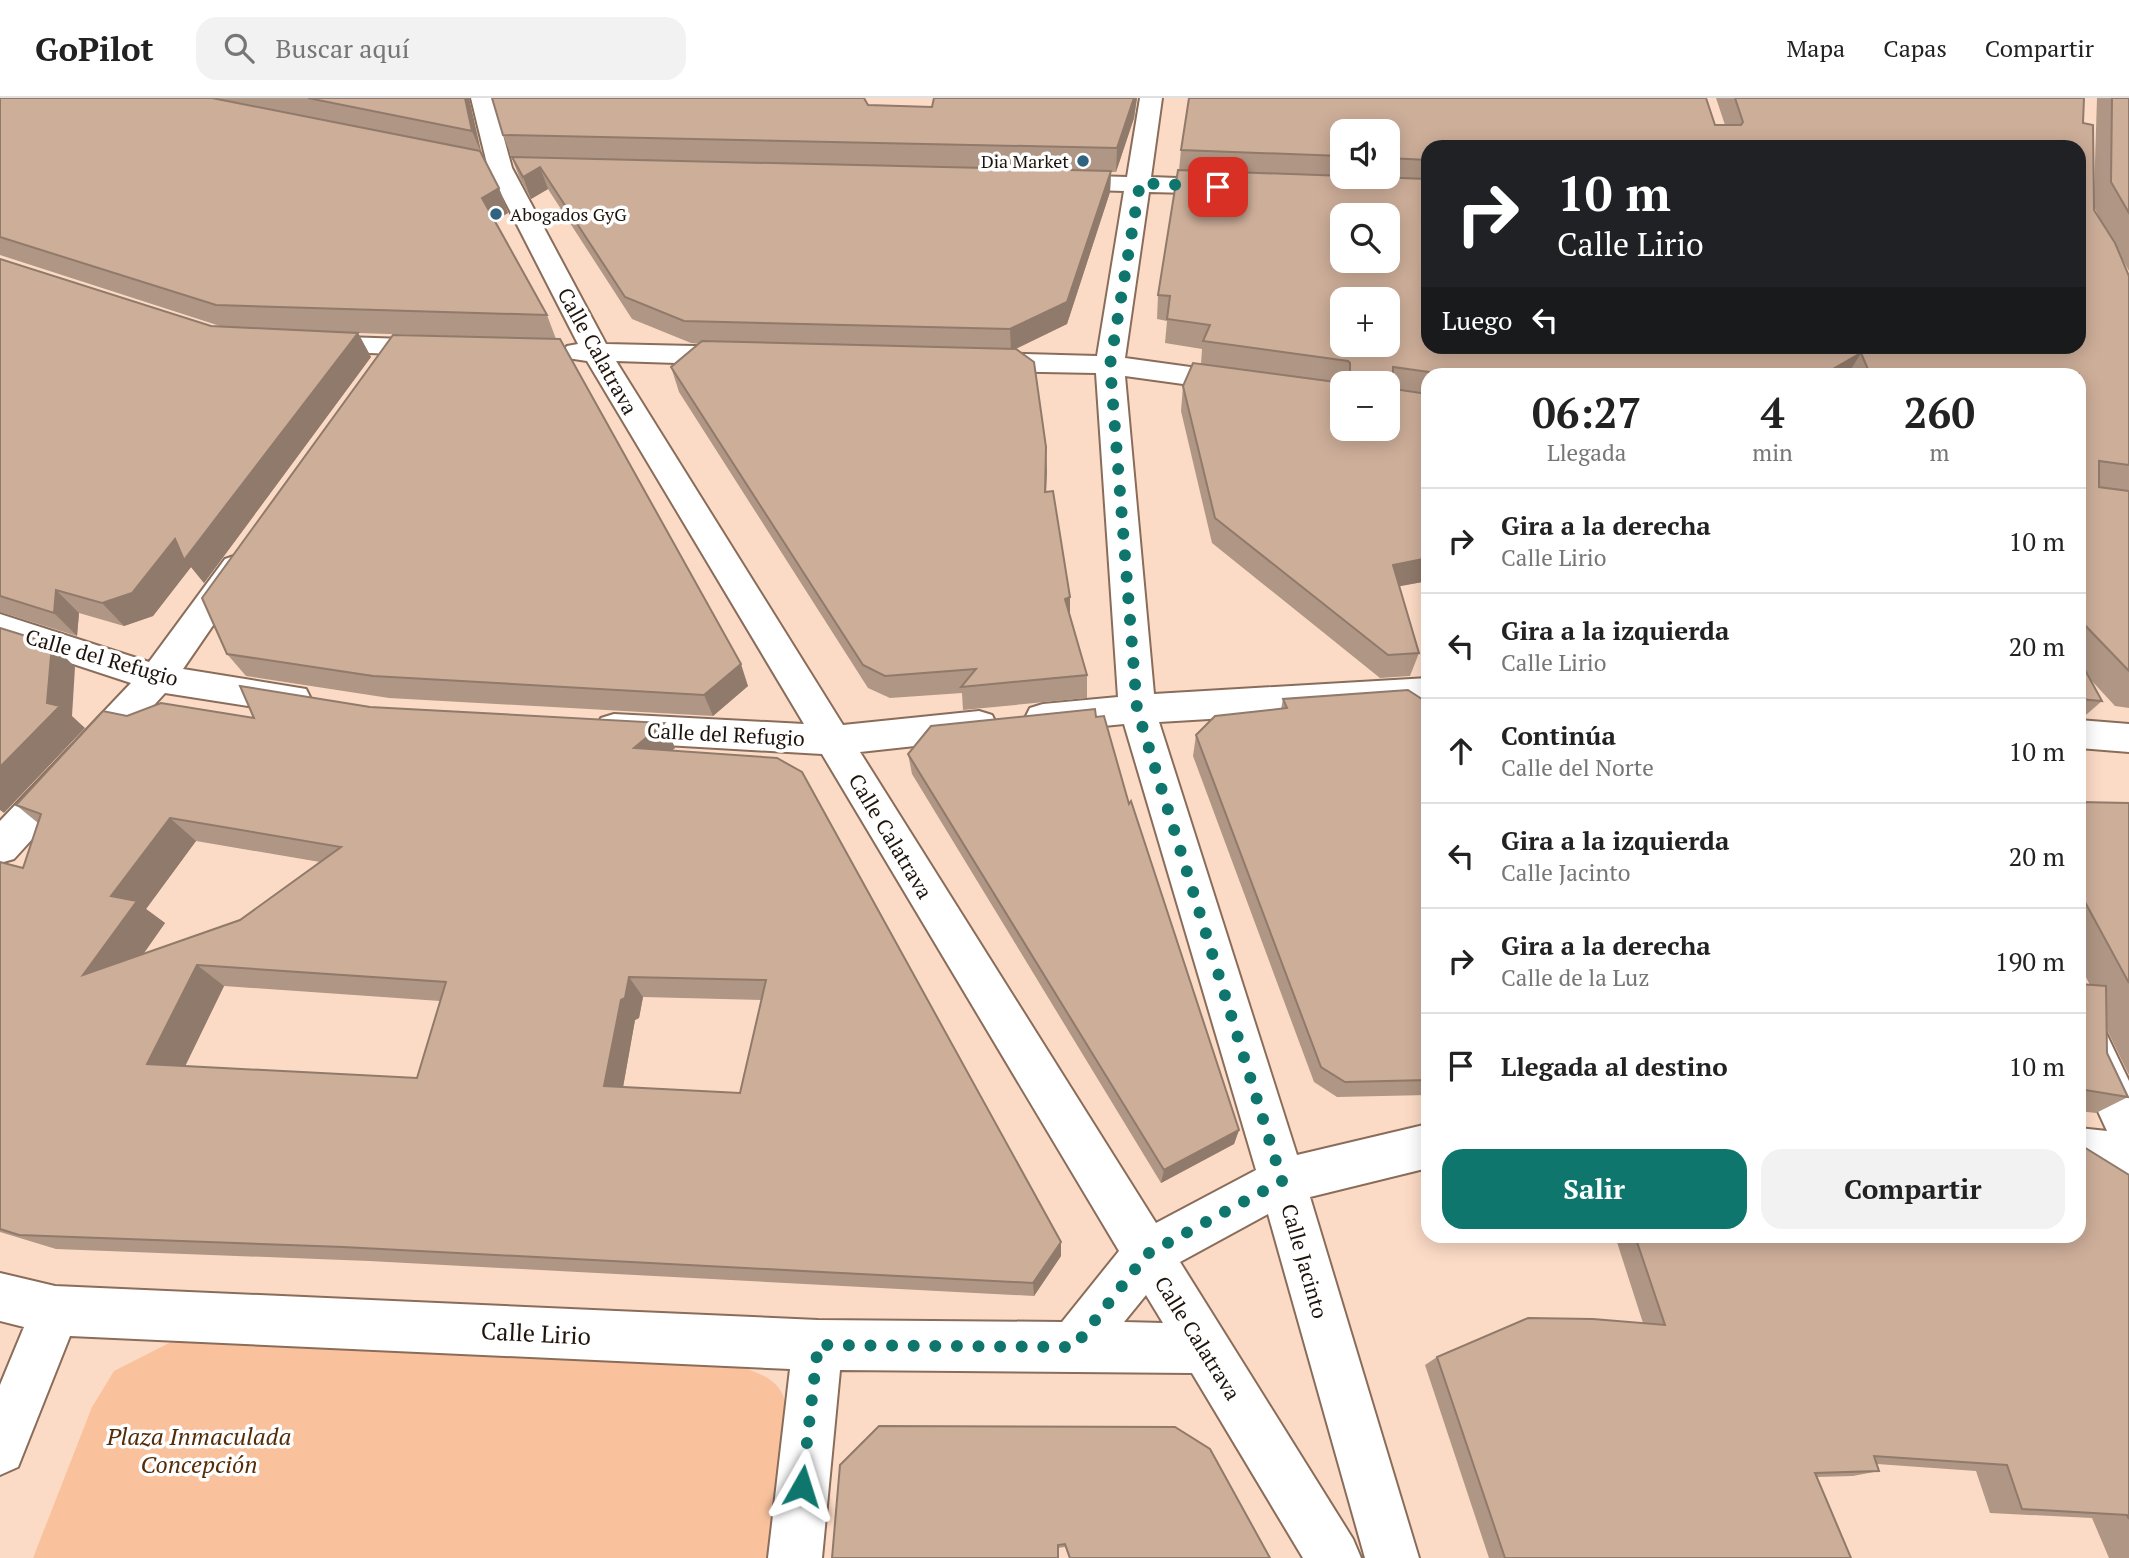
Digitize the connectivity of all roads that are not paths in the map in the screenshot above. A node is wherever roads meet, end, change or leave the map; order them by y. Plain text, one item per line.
1 (482, 98) edge
2 (1151, 98) edge
3 (474, 163) edge
4 (500, 168) junction
5 (528, 169) edge
6 (1028, 181) edge
7 (1140, 183) junction
8 (1250, 188) edge
9 (292, 343) edge
10 (396, 348) junction
11 (463, 349) edge
12 (556, 351) edge
13 (596, 352) junction
14 (763, 356) edge
15 (957, 361) edge
16 (1110, 365) junction
17 (372, 380) edge
18 (1330, 395) edge
19 (253, 546) edge
20 (0, 627) edge
21 (157, 678) junction
22 (1421, 692) edge
23 (321, 704) edge
24 (1137, 709) junction
25 (583, 726) edge
26 (2086, 735) edge
27 (2129, 738) edge
28 (833, 740) junction
29 (0, 847) edge
30 (2086, 1037) edge
31 (2129, 1130) edge
32 (1421, 1148) edge
33 (2086, 1151) edge
34 (2129, 1156) edge
35 (1282, 1181) junction
36 (1147, 1254) junction
37 (0, 1297) edge
38 (55, 1311) junction
39 (818, 1345) junction
40 (1074, 1347) junction
41 (1204, 1348) junction
42 (0, 1449) edge
43 (795, 1558) edge
44 (1334, 1558) edge
45 (1392, 1558) edge

1 - 4 street, Calle Calatrava
2 - 7 street, Calle Jacinto
3 - 4 street
4 - 5 street
4 - 13 street, Calle Calatrava
6 - 7 street
7 - 8 street
7 - 16 street, Calle Jacinto
9 - 10 street
10 - 11 street
10 - 17 street
12 - 13 street
13 - 14 street
13 - 28 street, Calle Calatrava
15 - 16 street
16 - 18 street
16 - 24 street, Calle Jacinto
19 - 21 street
20 - 21 street, Calle del Refugio
21 - 23 street, Calle del Refugio
21 - 29 street
22 - 24 street, Calle del Refugio
24 - 28 street, Calle del Refugio
24 - 35 street, Calle Jacinto
25 - 28 street, Calle del Refugio
26 - 27 street
28 - 36 street, Calle Calatrava
30 - 31 street
32 - 35 street
33 - 34 street
35 - 36 street
35 - 45 street, Calle Jacinto
36 - 40 street
36 - 41 street, Calle Calatrava
37 - 38 street, Calle Lirio
38 - 39 street, Calle Lirio
38 - 42 street
39 - 40 street, Calle Lirio
39 - 43 street
40 - 41 street, Calle Lirio
41 - 44 street, Calle Calatrava

